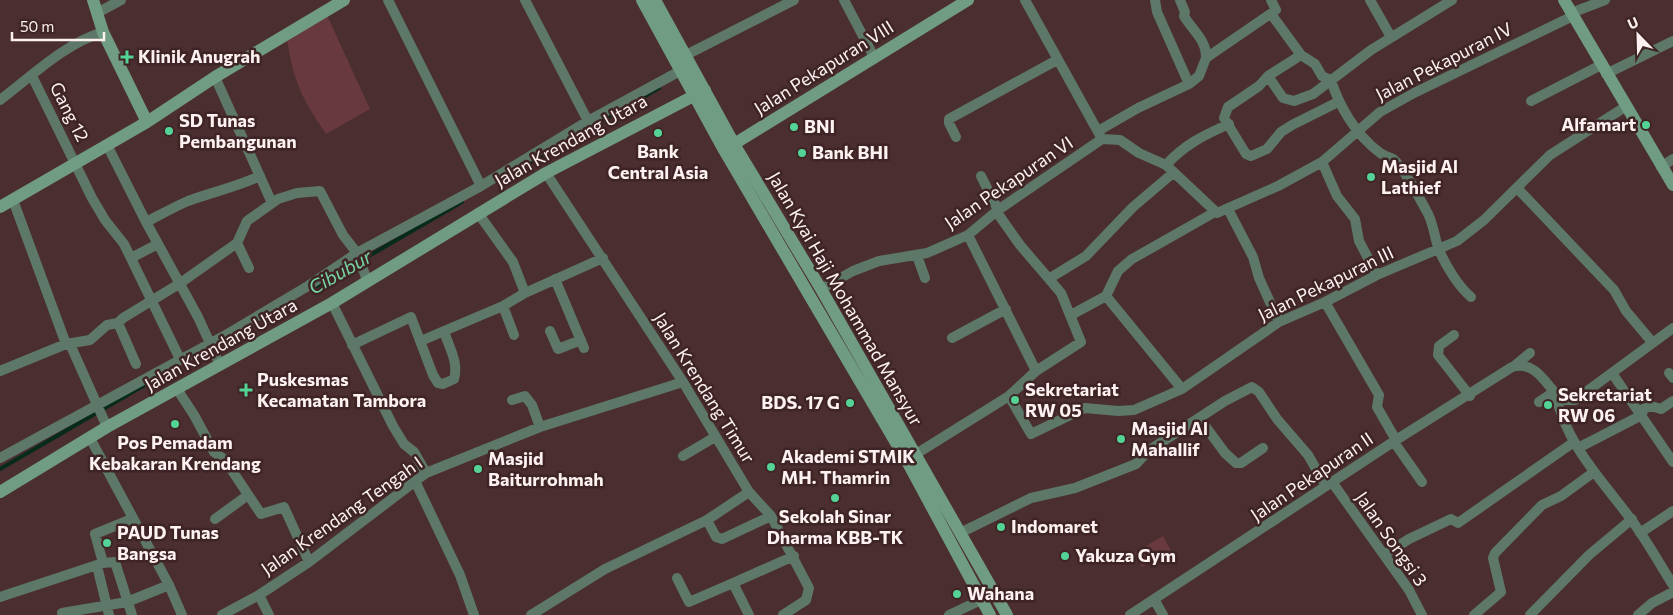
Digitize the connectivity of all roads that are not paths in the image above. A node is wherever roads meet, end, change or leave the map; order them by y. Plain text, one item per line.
1 (93, 0) edge
2 (122, 0) edge
3 (344, 0) edge
4 (388, 0) edge
5 (524, 0) edge
6 (642, 0) edge
7 (656, 0) edge
8 (794, 0) edge
9 (844, 0) edge
10 (968, 0) edge
11 (1025, 0) edge
12 (1155, 0) edge
13 (1180, 0) edge
14 (1271, 0) edge
15 (1370, 0) edge
16 (1452, 0) edge
17 (1564, 0) edge
18 (1605, 0) edge
19 (97, 13) junction
20 (1271, 14) junction
21 (1572, 14) junction
22 (103, 32) junction
23 (1391, 37) junction
24 (1673, 41) edge
25 (686, 55) junction
26 (1301, 55) junction
27 (874, 58) junction
28 (1206, 58) junction
29 (1057, 60) junction
30 (1604, 69) junction
31 (680, 71) junction
32 (32, 76) junction
33 (215, 76) junction
34 (1268, 76) junction
35 (1331, 80) junction
36 (1189, 84) junction
37 (699, 93) junction
38 (0, 100) edge
39 (1531, 101) dead end
40 (1338, 102) junction
41 (1625, 107) junction
42 (588, 121) junction
43 (147, 122) junction
44 (1229, 124) junction
45 (1359, 130) junction
46 (1100, 135) junction
47 (956, 137) dead end
48 (107, 145) junction
49 (729, 147) junction
50 (1673, 159) edge
51 (1322, 162) junction
52 (76, 163) junction
53 (1661, 167) junction
54 (1170, 169) junction
55 (546, 172) junction
56 (260, 176) junction
57 (981, 176) dead end
58 (1673, 185) edge
59 (481, 186) junction
60 (1517, 188) junction
61 (13, 200) junction
62 (272, 203) junction
63 (0, 207) edge
64 (997, 210) junction
65 (1228, 210) junction
66 (1215, 212) junction
67 (478, 213) junction
68 (146, 222) junction
69 (968, 235) junction
70 (236, 243) junction
71 (156, 244) junction
72 (1439, 249) junction
73 (358, 256) junction
74 (918, 256) junction
75 (131, 258) junction
76 (603, 258) junction
77 (249, 268) dead end
78 (1377, 275) junction
79 (366, 277) junction
80 (925, 278) dead end
81 (1050, 278) junction
82 (555, 279) junction
83 (179, 284) junction
84 (816, 291) junction
85 (525, 293) junction
86 (1106, 296) junction
87 (1471, 298) dead end
88 (150, 301) junction
89 (1325, 302) junction
90 (332, 303) junction
91 (503, 306) junction
92 (1006, 309) junction
93 (1071, 315) junction
94 (831, 319) junction
95 (1279, 322) junction
96 (118, 323) junction
97 (1673, 328) edge
98 (444, 331) junction
99 (550, 331) dead end
100 (514, 335) dead end
101 (1454, 335) dead end
102 (952, 338) dead end
103 (422, 341) junction
104 (1652, 342) junction
105 (211, 343) junction
106 (68, 344) junction
107 (352, 345) junction
108 (1530, 353) dead end
109 (180, 359) junction
110 (219, 362) junction
111 (136, 364) dead end
112 (1512, 367) junction
113 (0, 371) edge
114 (1036, 371) junction
115 (1612, 373) junction
116 (682, 382) junction
117 (177, 389) junction
118 (1182, 389) junction
119 (1555, 393) junction
120 (1009, 396) junction
121 (1470, 396) junction
122 (512, 400) dead end
123 (1673, 401) edge
124 (1539, 402) dead end
125 (98, 407) junction
126 (1642, 415) junction
127 (1200, 418) junction
128 (107, 426) junction
129 (540, 427) junction
130 (715, 437) junction
131 (90, 438) junction
132 (1395, 441) junction
133 (1576, 445) junction
134 (1263, 448) dead end
135 (916, 454) junction
136 (683, 456) dead end
137 (0, 458) edge
138 (1673, 462) edge
139 (1594, 472) junction
140 (426, 473) junction
141 (416, 482) junction
142 (1422, 482) dead end
143 (1329, 484) junction
144 (0, 492) edge
145 (749, 492) junction
146 (248, 495) junction
147 (1673, 511) edge
148 (771, 516) junction
149 (132, 519) junction
150 (215, 519) dead end
151 (1632, 519) junction
152 (707, 520) junction
153 (960, 533) junction
154 (1640, 533) junction
155 (1384, 555) junction
156 (794, 556) junction
157 (309, 562) junction
158 (100, 565) junction
159 (677, 578) dead end
160 (733, 583) junction
161 (169, 585) junction
162 (1673, 585) edge
163 (1673, 592) edge
164 (259, 595) junction
165 (0, 597) edge
166 (1154, 599) junction
167 (981, 600) junction
168 (127, 602) junction
169 (107, 610) edge
170 (62, 613) dead end
171 (998, 613) edge
172 (132, 615) edge
173 (182, 615) edge
174 (222, 615) edge
175 (269, 615) edge
176 (474, 615) edge
177 (531, 615) edge
178 (749, 615) edge
179 (783, 615) edge
180 (949, 615) edge
181 (1130, 615) edge
182 (1163, 615) edge
183 (1422, 615) edge
184 (1474, 615) edge
185 (1530, 615) edge
186 (1638, 615) edge

1 - 19 street
2 - 19 street
3 - 33 street
4 - 59 street
5 - 42 street
6 - 31 street, Jalan Kyai Haji Mohammad Mansyur
7 - 25 street, Jalan Kyai Haji Mohammad Mansyur
8 - 25 street
9 - 27 street
10 - 27 street, Jalan Pekapuran VIII
11 - 29 street
12 - 36 street
13 - 28 street
14 - 20 street
15 - 23 street
16 - 23 street
17 - 21 street
18 - 21 street, Jalan Pekapuran IV
19 - 22 street
20 - 26 street
20 - 28 street
21 - 30 street
21 - 45 street, Jalan Pekapuran IV
22 - 32 street, Gang 12
22 - 43 street
23 - 35 street
24 - 30 street
25 - 37 street, Jalan Kyai Haji Mohammad Mansyur
26 - 34 street
26 - 35 street
27 - 49 street, Jalan Pekapuran VIII
28 - 36 street
29 - 46 street
29 - 47 street
30 - 39 street
30 - 41 street
31 - 37 street, Jalan Kyai Haji Mohammad Mansyur
31 - 42 street
32 - 38 street, Gang 12
32 - 52 street, Gang 12
33 - 43 street
33 - 56 street
34 - 35 street
34 - 44 street
35 - 40 street
36 - 46 street, Jalan Pekapuran VI
37 - 49 street, Jalan Kyai Haji Mohammad Mansyur
37 - 55 street, Jalan Krendang Utara
40 - 44 street
40 - 45 street
41 - 53 street
41 - 60 street, Jalan Pekapuran III
42 - 59 street
43 - 48 street
44 - 54 street
45 - 51 street, Jalan Pekapuran IV
45 - 72 street
46 - 54 street
46 - 64 street, Jalan Pekapuran VI
48 - 52 street
48 - 68 street
49 - 84 street, Jalan Kyai Haji Mohammad Mansyur
50 - 53 street
51 - 65 street, Jalan Pekapuran IV
51 - 78 street
52 - 61 street
52 - 75 street, Gang 12
53 - 58 street
54 - 66 street
54 - 81 street
55 - 67 street, Jalan Krendang Utara
55 - 76 street, Jalan Krendang Timur
56 - 62 street
56 - 68 street
57 - 64 street
59 - 73 street
60 - 72 street, Jalan Pekapuran III
60 - 104 street
61 - 63 street
61 - 106 street
62 - 70 street
62 - 73 street
64 - 69 street, Jalan Pekapuran VI
64 - 81 street
65 - 66 street, Jalan Pekapuran IV
65 - 95 street
66 - 86 street
67 - 79 street, Jalan Krendang Utara
67 - 85 street
68 - 71 street
69 - 74 street, Jalan Pekapuran VI
69 - 92 street
70 - 77 street
70 - 83 street
71 - 75 street
71 - 83 street
72 - 78 street, Jalan Pekapuran III
72 - 87 street
73 - 79 street
73 - 105 street
74 - 80 street
74 - 84 street, Jalan Pekapuran VI
75 - 88 street, Gang 12
76 - 82 street
76 - 116 street, Jalan Krendang Timur
78 - 89 street, Jalan Pekapuran III
79 - 90 street, Jalan Krendang Utara
81 - 93 street
82 - 85 street
82 - 99 street
83 - 88 street
83 - 105 street
84 - 94 street, Jalan Kyai Haji Mohammad Mansyur
85 - 91 street
86 - 93 street
86 - 118 street
88 - 96 street
88 - 109 street, Gang 12
89 - 95 street, Jalan Pekapuran III
89 - 132 street
90 - 107 street
90 - 110 street, Jalan Krendang Utara
91 - 98 street
91 - 100 street
92 - 102 street
92 - 114 street
93 - 114 street
94 - 135 street, Jalan Kyai Haji Mohammad Mansyur
94 - 167 street, Jalan Kyai Haji Mohammad Mansyur
95 - 118 street, Jalan Pekapuran III
96 - 106 street
96 - 111 street
97 - 104 street
98 - 103 street
98 - 103 street
101 - 121 street
103 - 107 street
104 - 115 street
105 - 109 street
105 - 110 street
106 - 113 street
106 - 125 street
107 - 140 street
108 - 112 street, Jalan Pekapuran II
109 - 125 street
110 - 117 street, Jalan Krendang Utara
112 - 119 street
112 - 121 street, Jalan Pekapuran II
114 - 120 street
115 - 119 street
115 - 126 street
116 - 129 street, Jalan Krendang Tengah I
116 - 130 street, Jalan Krendang Timur
117 - 128 street, Jalan Krendang Utara
117 - 146 street
118 - 120 street, Jalan Pekapuran III
119 - 124 street
119 - 133 street
120 - 135 street
121 - 132 street, Jalan Pekapuran II
122 - 129 street
123 - 126 street
125 - 128 street
125 - 137 street
126 - 133 street
126 - 138 street
127 - 134 street
127 - 143 street, Jalan Songsi 3
127 - 153 street
128 - 131 street, Jalan Krendang Utara
129 - 140 street, Jalan Krendang Tengah I
130 - 136 street
130 - 145 street, Jalan Krendang Timur
131 - 144 street, Jalan Krendang Utara
131 - 149 street
132 - 142 street
132 - 143 street, Jalan Pekapuran II
133 - 139 street
133 - 155 street
135 - 153 street, Jalan Kyai Haji Mohammad Mansyur
139 - 151 street
139 - 184 street
140 - 141 street, Jalan Krendang Tengah I
141 - 157 street, Jalan Krendang Tengah I
141 - 176 street
143 - 155 street, Jalan Songsi 3
143 - 166 street, Jalan Pekapuran II
145 - 148 street, Jalan Krendang Timur
145 - 152 street
146 - 150 street
146 - 157 street
147 - 154 street
148 - 152 street
148 - 156 street, Jalan Krendang Timur
149 - 158 street
149 - 161 street
151 - 154 street
151 - 185 street
152 - 177 street
153 - 171 street, Jalan Kyai Haji Mohammad Mansyur
154 - 162 street
155 - 183 street, Jalan Songsi 3
156 - 160 street
156 - 179 street, Jalan Krendang Timur
157 - 164 street, Jalan Krendang Tengah I
158 - 165 street
158 - 168 street
158 - 169 street
159 - 160 street
160 - 178 street
161 - 168 street
161 - 173 street
163 - 186 street
164 - 174 street, Jalan Krendang Tengah I
164 - 175 street
166 - 181 street, Jalan Pekapuran II
166 - 182 street
167 - 171 street, Jalan Kyai Haji Mohammad Mansyur
167 - 180 street
168 - 169 street
168 - 172 street
169 - 170 street

